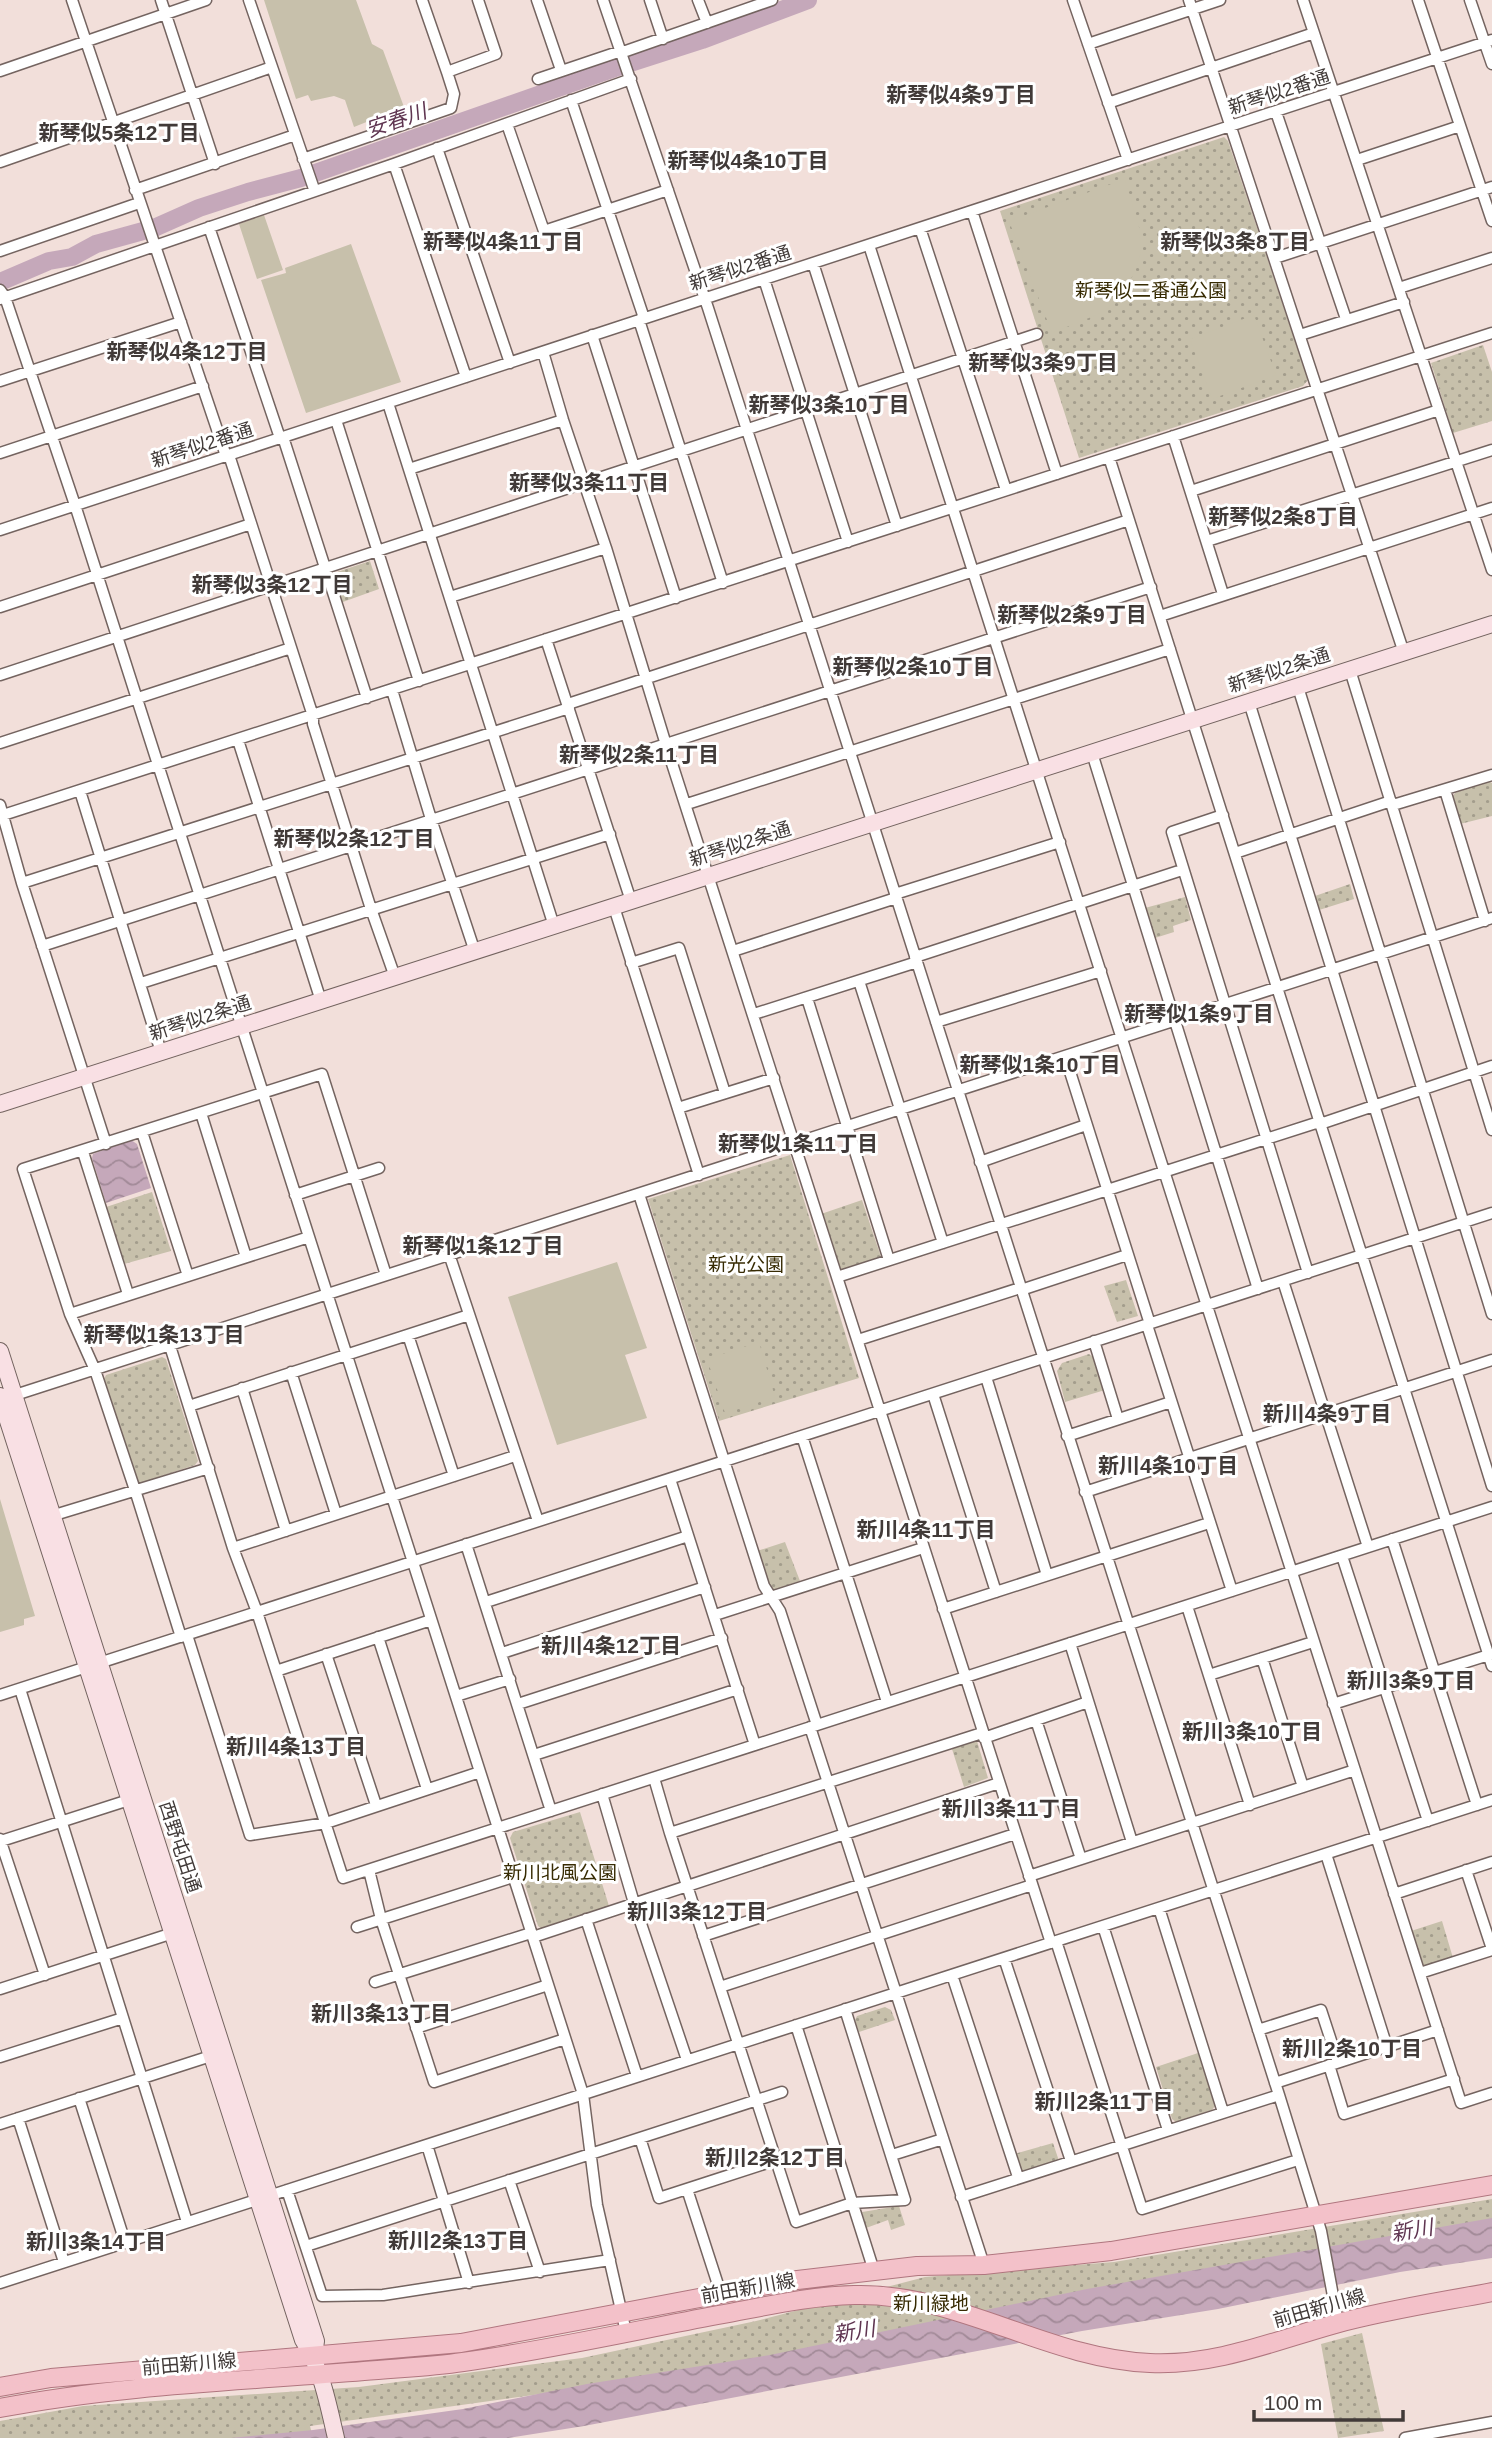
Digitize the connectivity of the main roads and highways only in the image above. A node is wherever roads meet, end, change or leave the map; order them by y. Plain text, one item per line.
1 (1492, 2185) edge
2 (1492, 2292) edge
3 (5, 2386) edge
4 (7, 2406) edge

1 - 3 main road, 前田新川線
2 - 4 main road, 前田新川線
3 - 4 main road

